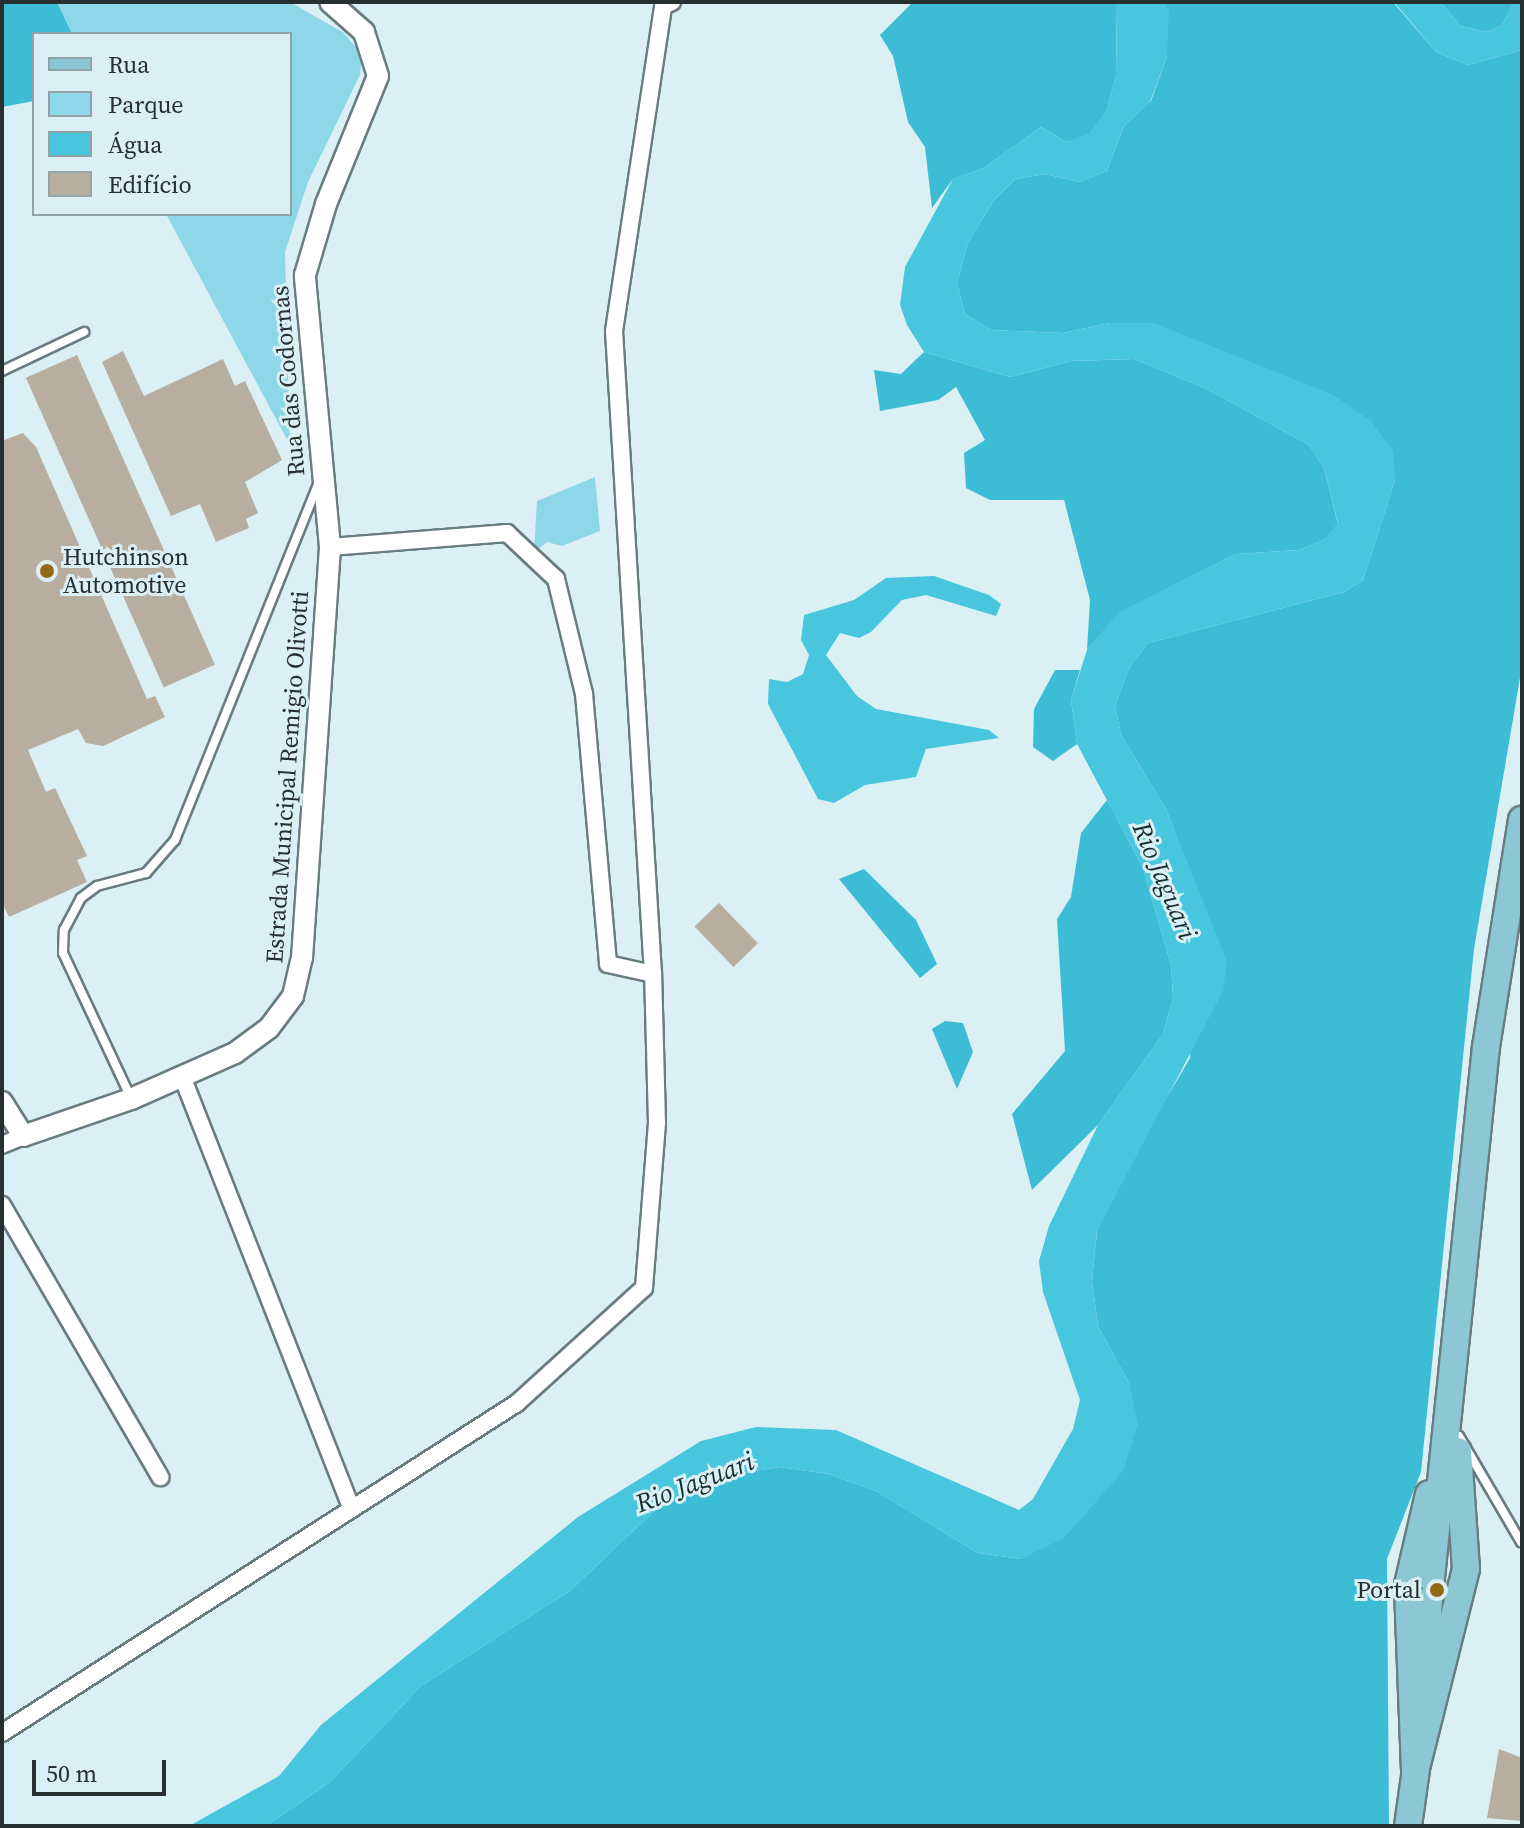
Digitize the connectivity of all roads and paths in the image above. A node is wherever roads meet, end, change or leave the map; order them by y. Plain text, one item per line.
1 (330, 2) edge
2 (672, 2) edge
3 (84, 332) dead end
4 (2, 371) edge
5 (321, 477) junction
6 (330, 547) junction
7 (1522, 820) edge
8 (1522, 893) edge
9 (653, 974) junction
10 (182, 1076) junction
11 (131, 1099) junction
12 (2, 1102) edge
13 (23, 1136) junction
14 (2, 1145) edge
15 (2, 1205) edge
16 (1454, 1443) junction
17 (160, 1477) dead end
18 (352, 1509) junction
19 (1521, 1542) edge
20 (2, 1733) edge
21 (1415, 1771) junction
22 (1413, 1823) edge

1 - 5 street, Rua das Codornas
2 - 9 street
3 - 4 lane
5 - 6 street, Rua das Codornas
5 - 11 lane
6 - 9 street
6 - 10 street, Estrada Municipal Remigio Olivotti
7 - 16 main road
8 - 16 main road
9 - 18 street
10 - 11 street, Estrada Municipal Remigio Olivotti
10 - 18 street
11 - 13 street, Estrada Municipal Remigio Olivotti
12 - 13 street
13 - 14 street
15 - 17 street
16 - 19 lane
16 - 21 main road
16 - 21 main road
16 - 21 main road
18 - 20 street
21 - 22 main road

